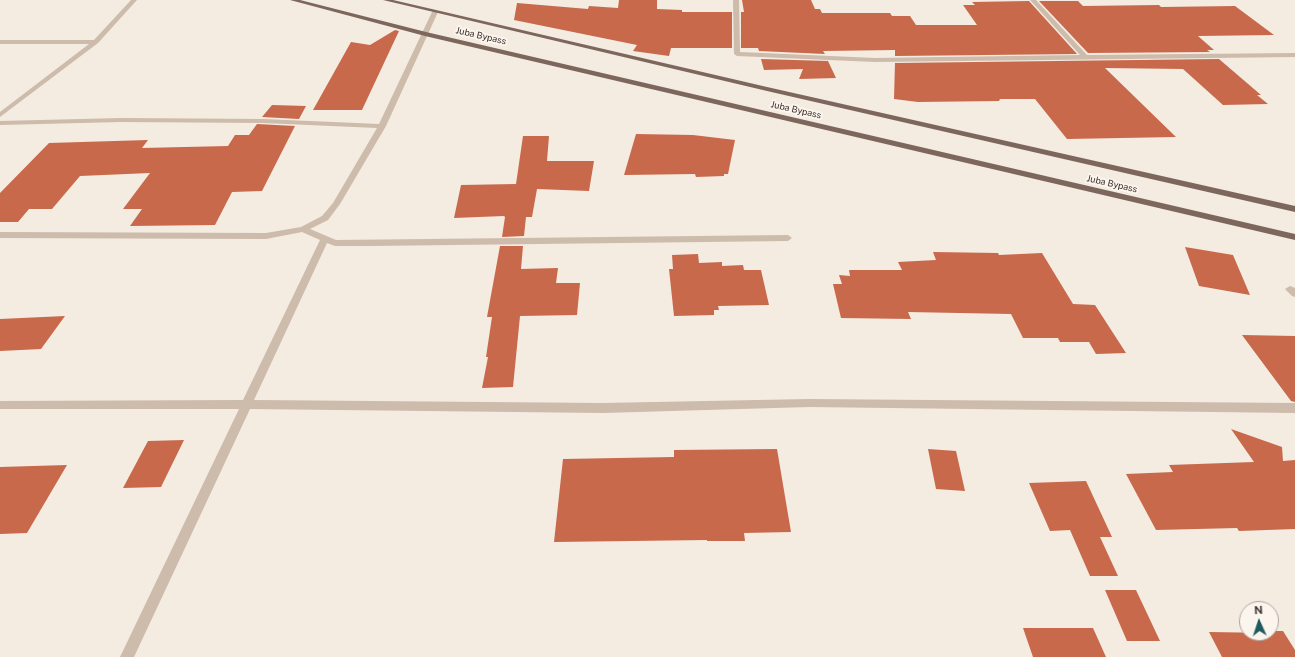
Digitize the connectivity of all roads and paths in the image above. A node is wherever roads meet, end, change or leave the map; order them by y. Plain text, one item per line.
1 (134, 0) edge
2 (293, 0) edge
3 (386, 0) edge
4 (736, 0) edge
5 (1033, 0) edge
6 (435, 12) junction
7 (425, 34) junction
8 (0, 42) edge
9 (96, 42) junction
10 (1295, 55) edge
11 (1085, 57) junction
12 (0, 115) edge
13 (0, 123) edge
14 (382, 126) junction
15 (1295, 208) edge
16 (303, 229) junction
17 (0, 235) edge
18 (1295, 237) edge
19 (788, 238) dead end
20 (325, 239) junction
21 (247, 404) junction
22 (0, 405) edge
23 (1295, 408) edge
24 (127, 657) edge

1 - 9 street
2 - 7 main road, Juba Bypass
3 - 6 main road, Juba Bypass
4 - 11 street
5 - 11 street
6 - 7 street
6 - 15 main road, Juba Bypass
7 - 14 street
7 - 18 main road, Juba Bypass
8 - 9 street
9 - 12 street
10 - 11 street
13 - 14 street
14 - 16 street
16 - 17 street
16 - 20 street
19 - 20 street
20 - 21 street
21 - 22 street
21 - 23 street
21 - 24 street

